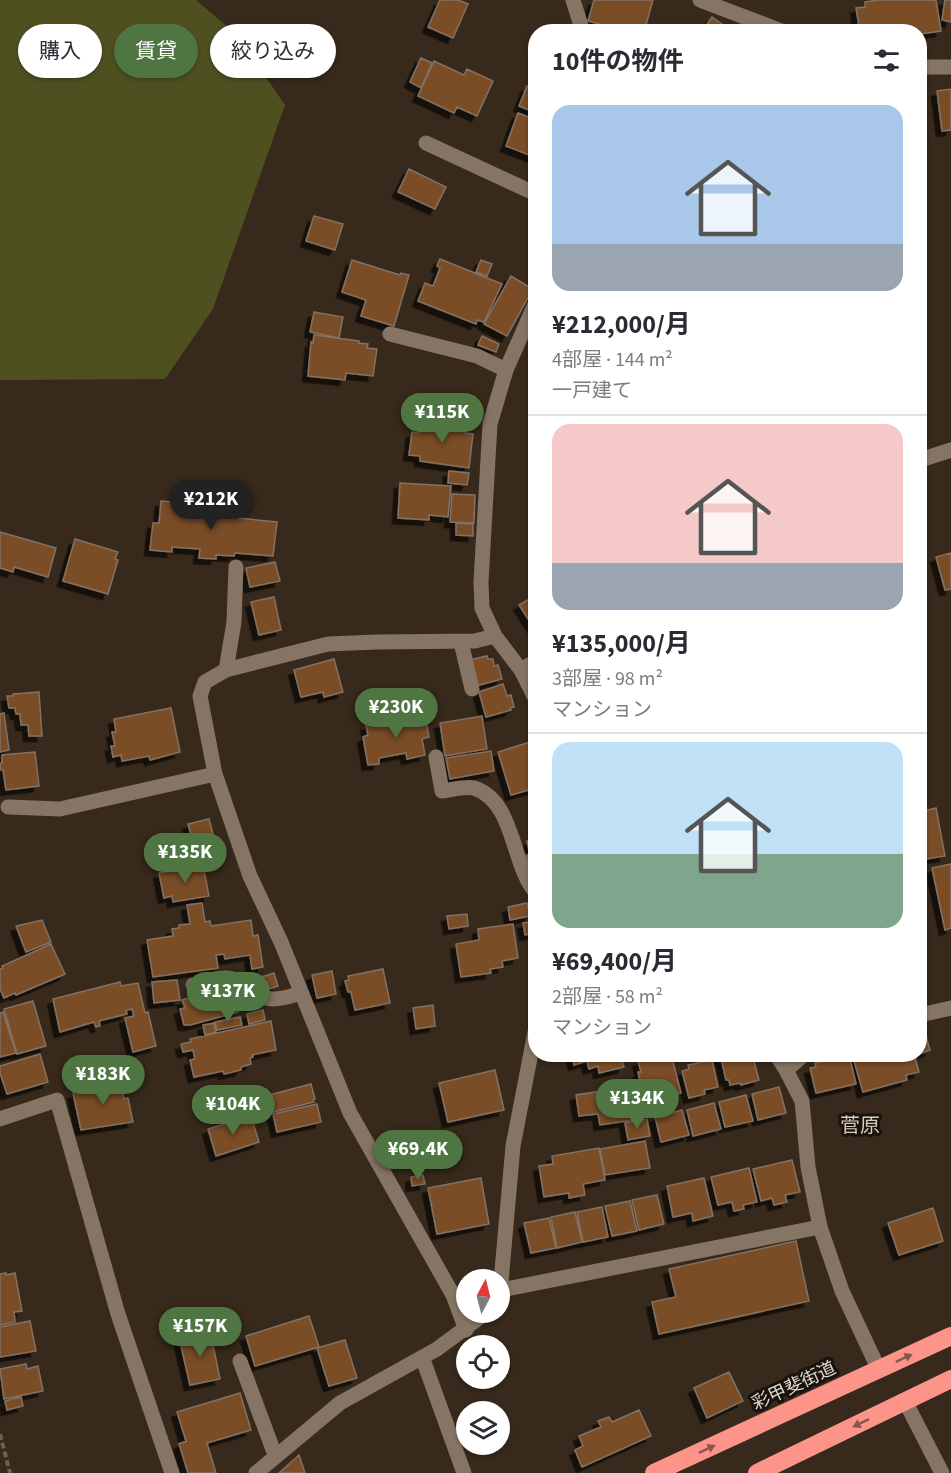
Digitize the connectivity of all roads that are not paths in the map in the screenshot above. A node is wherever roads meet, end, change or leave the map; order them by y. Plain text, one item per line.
1 (573, 0) edge
2 (700, 0) edge
3 (580, 24) edge
4 (763, 24) edge
5 (927, 67) edge
6 (951, 67) edge
7 (426, 143) dead end
8 (528, 190) edge
9 (528, 320) edge
10 (390, 334) dead end
11 (506, 370) junction
12 (951, 450) edge
13 (927, 458) edge
14 (236, 567) dead end
15 (495, 636) junction
16 (461, 642) junction
17 (528, 666) edge
18 (226, 670) junction
19 (521, 670) junction
20 (528, 684) edge
21 (472, 689) dead end
22 (436, 757) dead end
23 (214, 774) junction
24 (8, 807) dead end
25 (528, 884) edge
26 (193, 985) dead end
27 (301, 993) junction
28 (951, 1008) edge
29 (927, 1013) edge
30 (529, 1062) edge
31 (781, 1062) edge
32 (796, 1062) edge
33 (786, 1070) junction
34 (0, 1119) edge
35 (820, 1227) junction
36 (502, 1269) edge
37 (510, 1289) edge
38 (474, 1323) edge
39 (466, 1330) junction
40 (951, 1336) edge
41 (421, 1358) junction
42 (240, 1361) dead end
43 (879, 1370) junction
44 (951, 1379) edge
45 (905, 1401) junction
46 (276, 1455) junction
47 (172, 1473) edge
48 (256, 1473) edge
49 (464, 1473) edge
50 (654, 1473) edge
51 (760, 1473) edge
52 (942, 1473) edge

1 - 3 street
2 - 4 street
5 - 6 street
7 - 8 street
9 - 11 street
10 - 11 street
11 - 15 street
12 - 13 street
14 - 18 street
15 - 16 street
15 - 19 street
16 - 18 street
16 - 21 street
17 - 19 street
18 - 23 street
19 - 20 street
22 - 25 street
23 - 24 street
23 - 27 street
26 - 27 street
27 - 39 street
28 - 29 street
30 - 36 street
31 - 33 street
32 - 33 street
33 - 35 street
34 - 47 street
35 - 37 street
35 - 43 street
38 - 39 street
39 - 41 street
43 -> 40 highway, 彩甲斐街道
41 - 46 street
41 - 49 street
42 - 46 street
50 -> 43 highway, 彩甲斐街道
44 - 45 highway
45 -> 51 highway
45 - 52 street
46 - 48 street

